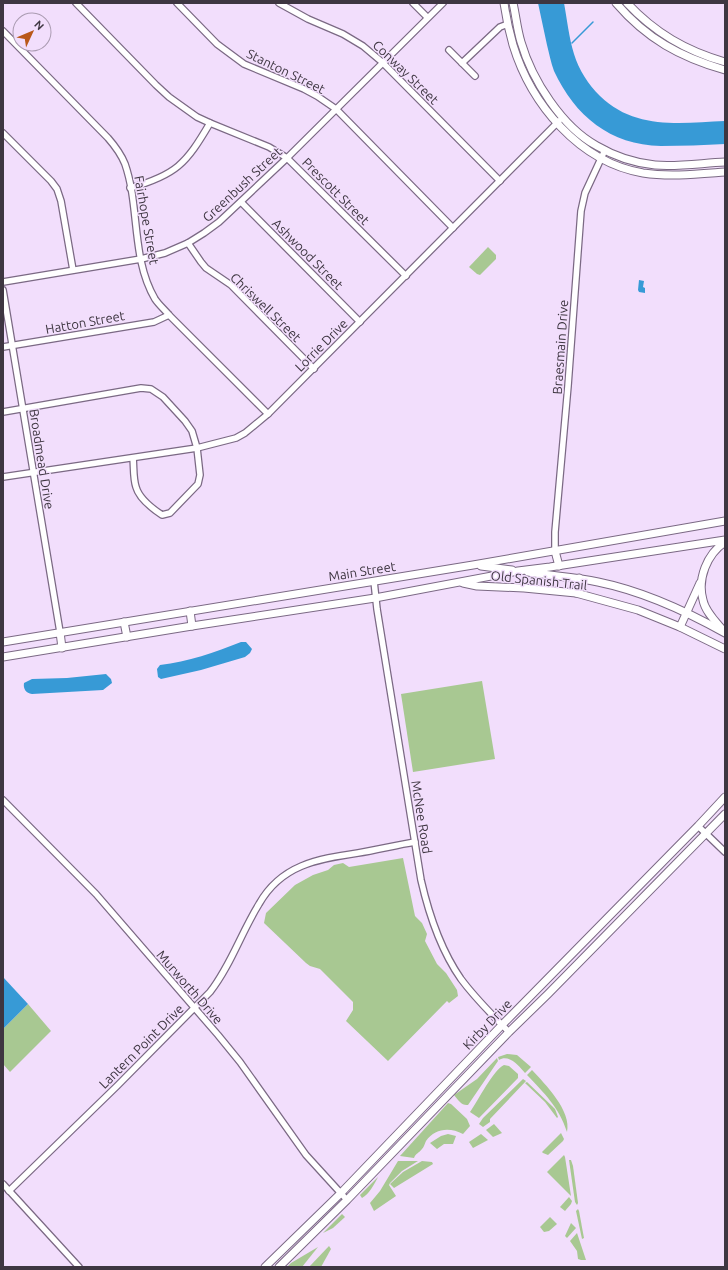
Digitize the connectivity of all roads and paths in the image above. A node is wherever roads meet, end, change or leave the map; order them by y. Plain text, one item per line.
1 (76, 3) edge
2 (177, 3) edge
3 (279, 3) edge
4 (413, 3) edge
5 (443, 3) edge
6 (504, 3) edge
7 (513, 3) edge
8 (616, 3) edge
9 (627, 3) edge
10 (428, 18) junction
11 (508, 24) junction
12 (3, 31) edge
13 (676, 43) junction
14 (449, 50) dead end
15 (672, 50) junction
16 (382, 62) junction
17 (725, 62) edge
18 (462, 63) junction
19 (725, 70) edge
20 (475, 76) dead end
21 (336, 109) junction
22 (563, 117) junction
23 (210, 123) junction
24 (557, 123) junction
25 (3, 133) edge
26 (605, 150) junction
27 (286, 158) junction
28 (601, 158) junction
29 (725, 162) edge
30 (725, 172) edge
31 (500, 181) junction
32 (130, 188) junction
33 (241, 202) junction
34 (453, 228) junction
35 (188, 243) junction
36 (141, 259) junction
37 (73, 270) junction
38 (406, 276) junction
39 (3, 282) edge
40 (3, 290) edge
41 (169, 315) junction
42 (360, 322) junction
43 (13, 346) junction
44 (3, 347) edge
45 (314, 369) junction
46 (23, 408) junction
47 (3, 412) edge
48 (268, 414) junction
49 (196, 448) junction
50 (133, 458) junction
51 (33, 472) junction
52 (3, 477) edge
53 (725, 521) edge
54 (725, 541) edge
55 (555, 551) junction
56 (473, 565) junction
57 (558, 566) junction
58 (518, 571) junction
59 (579, 578) junction
60 (702, 580) junction
61 (374, 581) junction
62 (461, 582) junction
63 (576, 593) junction
64 (376, 598) junction
65 (190, 611) junction
66 (686, 613) junction
67 (124, 622) junction
68 (192, 626) junction
69 (680, 626) junction
70 (60, 632) junction
71 (725, 633) edge
72 (127, 637) junction
73 (3, 642) edge
74 (62, 648) junction
75 (725, 649) edge
76 (3, 658) edge
77 (725, 797) edge
78 (3, 800) edge
79 (725, 814) edge
80 (698, 826) junction
81 (706, 834) junction
82 (415, 842) junction
83 (725, 852) edge
84 (640, 885) junction
85 (647, 892) junction
86 (194, 1008) junction
87 (502, 1025) junction
88 (509, 1032) junction
89 (422, 1109) junction
90 (428, 1116) junction
91 (3, 1184) edge
92 (9, 1191) junction
93 (340, 1194) junction
94 (347, 1200) junction
95 (79, 1267) edge
96 (265, 1267) edge
97 (279, 1267) edge

1 - 23 street, Prescott Street
2 - 21 street, Stanton Street
3 - 16 street, Conway Street
4 - 10 street
5 - 10 street, Greenbush Street
6 - 11 main road
7 - 22 main road
8 - 15 main road
9 - 13 main road
10 - 16 street, Greenbush Street
11 - 18 street
11 - 24 main road
12 - 32 street, Fairhope Street
13 - 15 main road
13 - 17 main road
14 - 18 street
15 - 19 main road
16 - 21 street, Greenbush Street
16 - 31 street, Conway Street
18 - 20 street
21 - 27 street, Greenbush Street
21 - 34 street, Stanton Street
22 - 24 street, Lorrie Drive
22 - 26 main road
23 - 27 street, Prescott Street
23 - 32 street
24 - 28 main road
24 - 31 street, Lorrie Drive
25 - 37 street
26 - 28 street, Braesmain Drive
26 - 29 main road
27 - 33 street, Greenbush Street
27 - 38 street, Prescott Street
28 - 30 main road
28 - 55 street, Braesmain Drive
31 - 34 street, Lorrie Drive
32 - 36 street, Fairhope Street
33 - 35 street, Greenbush Street
33 - 42 street, Ashwood Street
34 - 38 street, Lorrie Drive
35 - 36 street, Greenbush Street
35 - 45 street, Chriswell Street
36 - 37 street, Greenbush Street
36 - 41 street, Fairhope Street
37 - 39 street, Greenbush Street
38 - 42 street, Lorrie Drive
40 - 43 street, Broadmead Drive
41 - 43 street, Hatton Street
41 - 48 street, Fairhope Street
42 - 45 street, Lorrie Drive
43 - 44 street, Hatton Street
43 - 46 street, Broadmead Drive
45 - 48 street, Lorrie Drive
46 - 47 street
46 - 49 street
46 - 51 street, Broadmead Drive
48 - 49 street, Lorrie Drive
49 - 50 street, Lorrie Drive
49 - 50 street
50 - 51 street, Lorrie Drive
51 - 52 street, Lorrie Drive
51 - 70 street, Broadmead Drive
53 - 55 main road, Main Street
54 - 57 main road
54 - 60 main road
55 - 56 main road, Main Street
55 - 57 main road
56 - 58 main road, Old Spanish Trail
56 - 61 main road, Main Street
57 - 58 main road
58 - 59 main road, Old Spanish Trail
58 - 62 main road
59 - 63 main road
59 - 66 main road, Old Spanish Trail
60 - 66 main road
60 - 71 main road
61 - 64 street, McNee Road
61 - 65 main road, Main Street
62 - 63 main road, Old Spanish Trail
62 - 64 main road
63 - 69 main road, Old Spanish Trail
64 - 68 main road
64 - 82 street, McNee Road
65 - 67 main road, Main Street
65 - 68 main road
66 - 69 main road
66 - 71 main road, Old Spanish Trail
67 - 70 main road, Main Street
67 - 72 main road
68 - 72 main road
69 - 75 main road, Old Spanish Trail
70 - 73 main road, Main Street
70 - 74 main road
72 - 74 main road
74 - 76 main road
77 - 80 main road, Kirby Drive
78 - 86 street, Murworth Drive
79 - 81 main road, Kirby Drive
80 - 81 street
80 - 84 main road, Kirby Drive
81 - 83 street
81 - 85 main road, Kirby Drive
82 - 86 street, Lantern Point Drive
82 - 87 street, McNee Road
84 - 85 main road
84 - 87 main road, Kirby Drive
85 - 88 main road, Kirby Drive
86 - 92 street, Lantern Point Drive
86 - 93 street, Murworth Drive
87 - 88 street, McNee Road
87 - 89 main road, Kirby Drive
88 - 90 main road, Kirby Drive
89 - 90 main road
89 - 93 main road, Kirby Drive
90 - 94 main road, Kirby Drive
91 - 92 street
92 - 95 street
93 - 94 street, Murworth Drive
93 - 96 main road, Kirby Drive
94 - 97 main road, Kirby Drive

